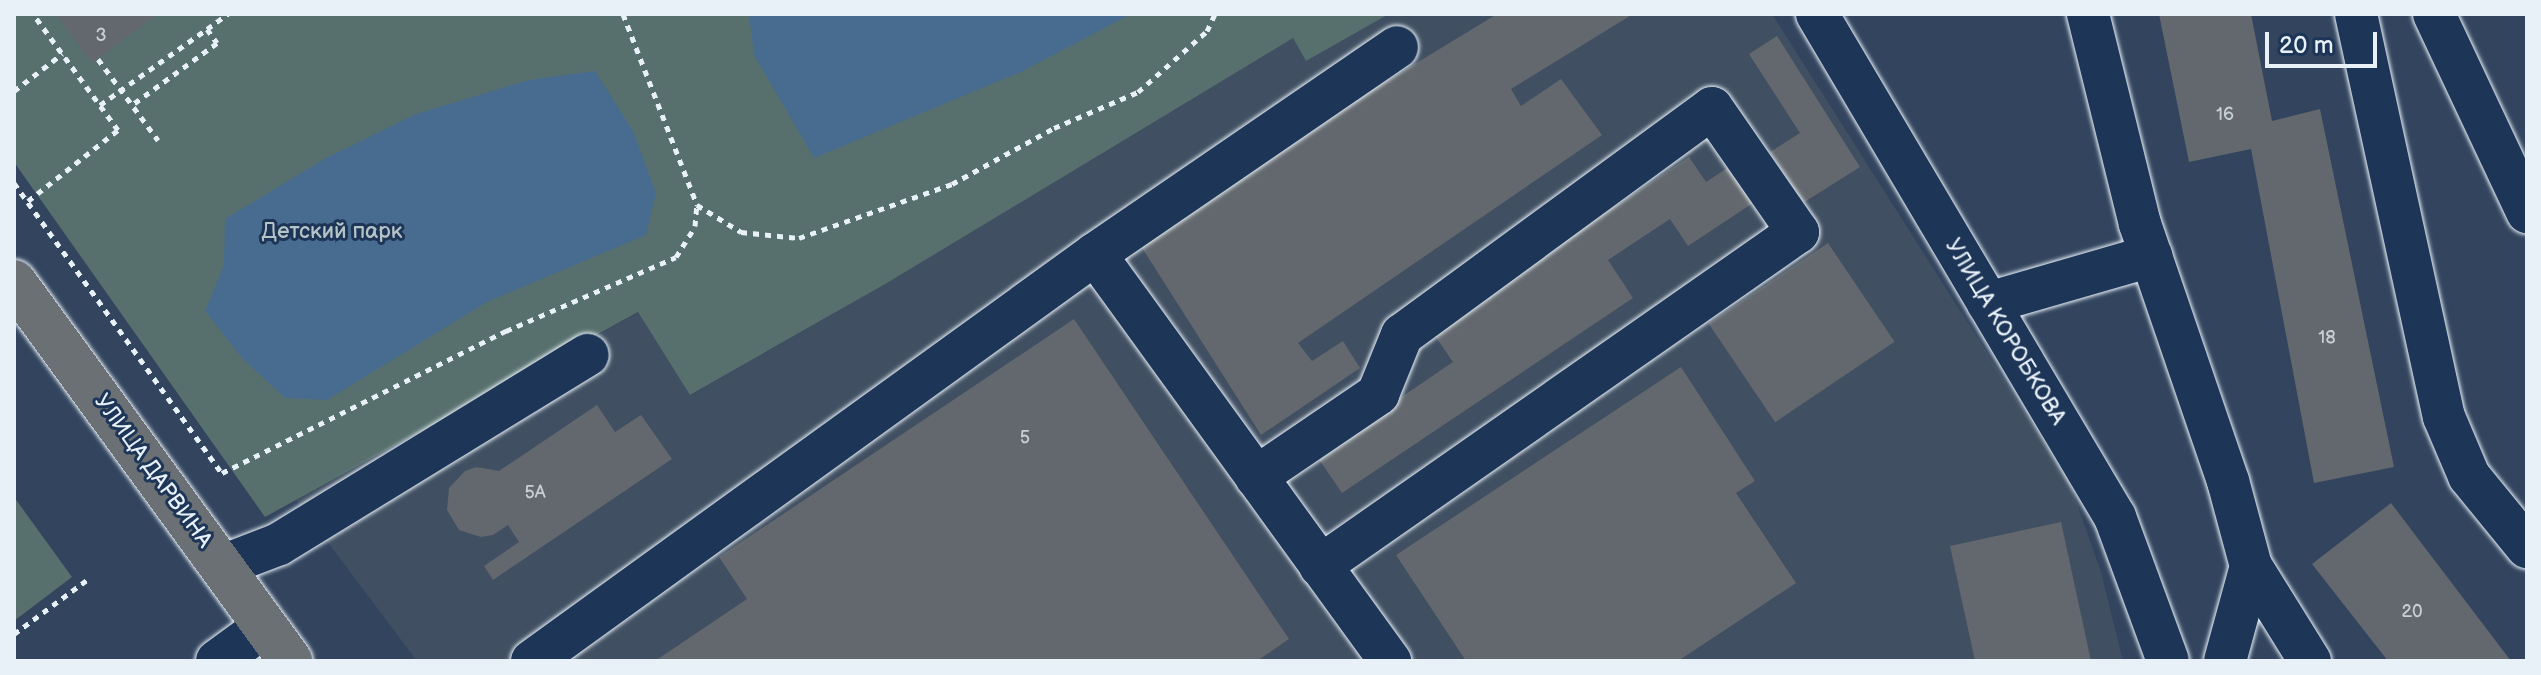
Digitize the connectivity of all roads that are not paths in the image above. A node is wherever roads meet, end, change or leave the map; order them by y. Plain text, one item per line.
1 (1817, 14) edge
2 (2088, 14) edge
3 (2356, 14) edge
4 (2434, 14) edge
5 (1397, 47) dead end
6 (2527, 212) edge
7 (1095, 254) junction
8 (2151, 256) junction
9 (14, 282) edge
10 (1988, 303) junction
11 (588, 355) dead end
12 (1256, 477) junction
13 (2527, 547) edge
14 (222, 566) junction
15 (1320, 566) junction
16 (2251, 566) junction
17 (265, 626) junction
18 (217, 661) edge
19 (290, 661) edge
20 (532, 661) edge
21 (1390, 661) edge
22 (2168, 661) edge
23 (2225, 661) edge
24 (2310, 661) edge

1 - 10 street, УЛИЦА КОРОБКОВА
2 - 8 street
3 - 13 street
4 - 6 street
5 - 7 street
7 - 12 street
7 - 20 street
8 - 10 street
8 - 16 street
9 - 14 main road, УЛИЦА ДАРВИНА
10 - 22 street, УЛИЦА КОРОБКОВА
11 - 14 street
12 - 15 street
12 - 15 street
14 - 17 main road, УЛИЦА ДАРВИНА
15 - 21 street
16 - 23 street
16 - 24 street
17 - 18 street
17 - 19 main road, УЛИЦА ДАРВИНА

